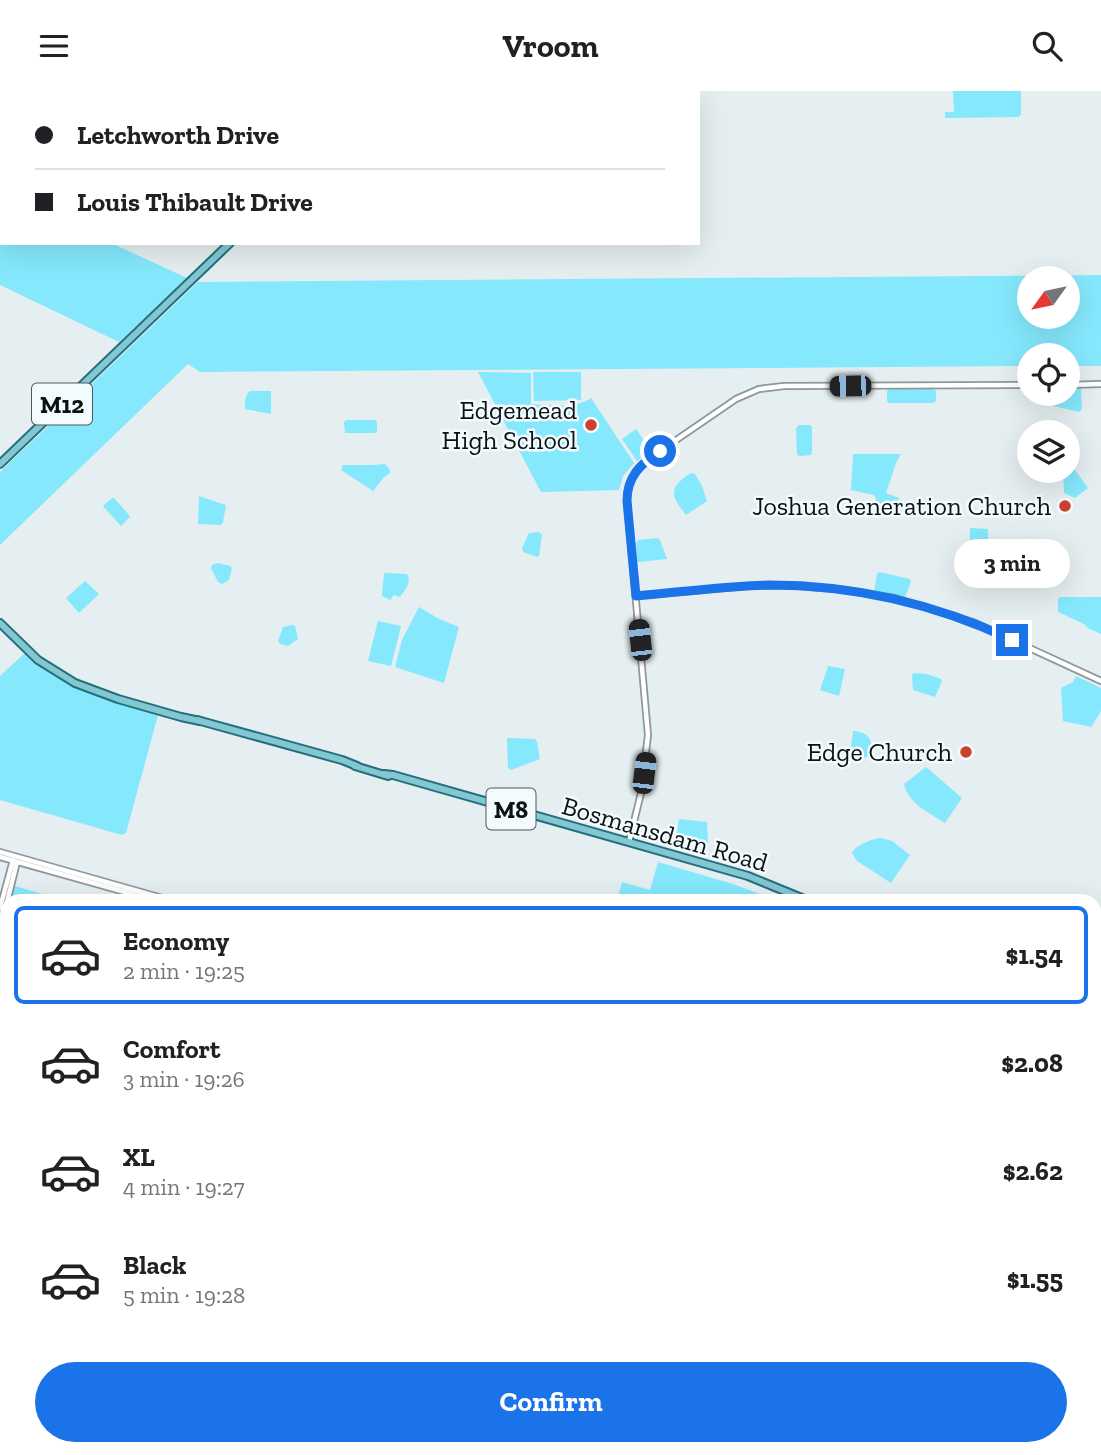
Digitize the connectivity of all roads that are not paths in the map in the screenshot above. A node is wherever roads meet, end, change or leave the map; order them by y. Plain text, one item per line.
1 (228, 245) edge
2 (1080, 384) edge
3 (1101, 384) edge
4 (1017, 385) edge
5 (0, 464) edge
6 (636, 596) junction
7 (0, 623) edge
8 (1101, 681) edge
9 (628, 843) junction
10 (0, 854) edge
11 (16, 859) junction
12 (5, 894) edge
13 (8, 894) edge
14 (134, 894) edge
15 (147, 894) edge
16 (792, 894) edge

1 - 5 main road, M12
2 - 3 street
4 - 6 street
6 - 8 street
6 - 9 street
7 - 9 main road, Bosmansdam Road / M8
9 - 16 main road, Bosmansdam Road / M8
10 - 11 street
11 - 12 street
11 - 13 street
11 - 14 street
11 - 15 street

